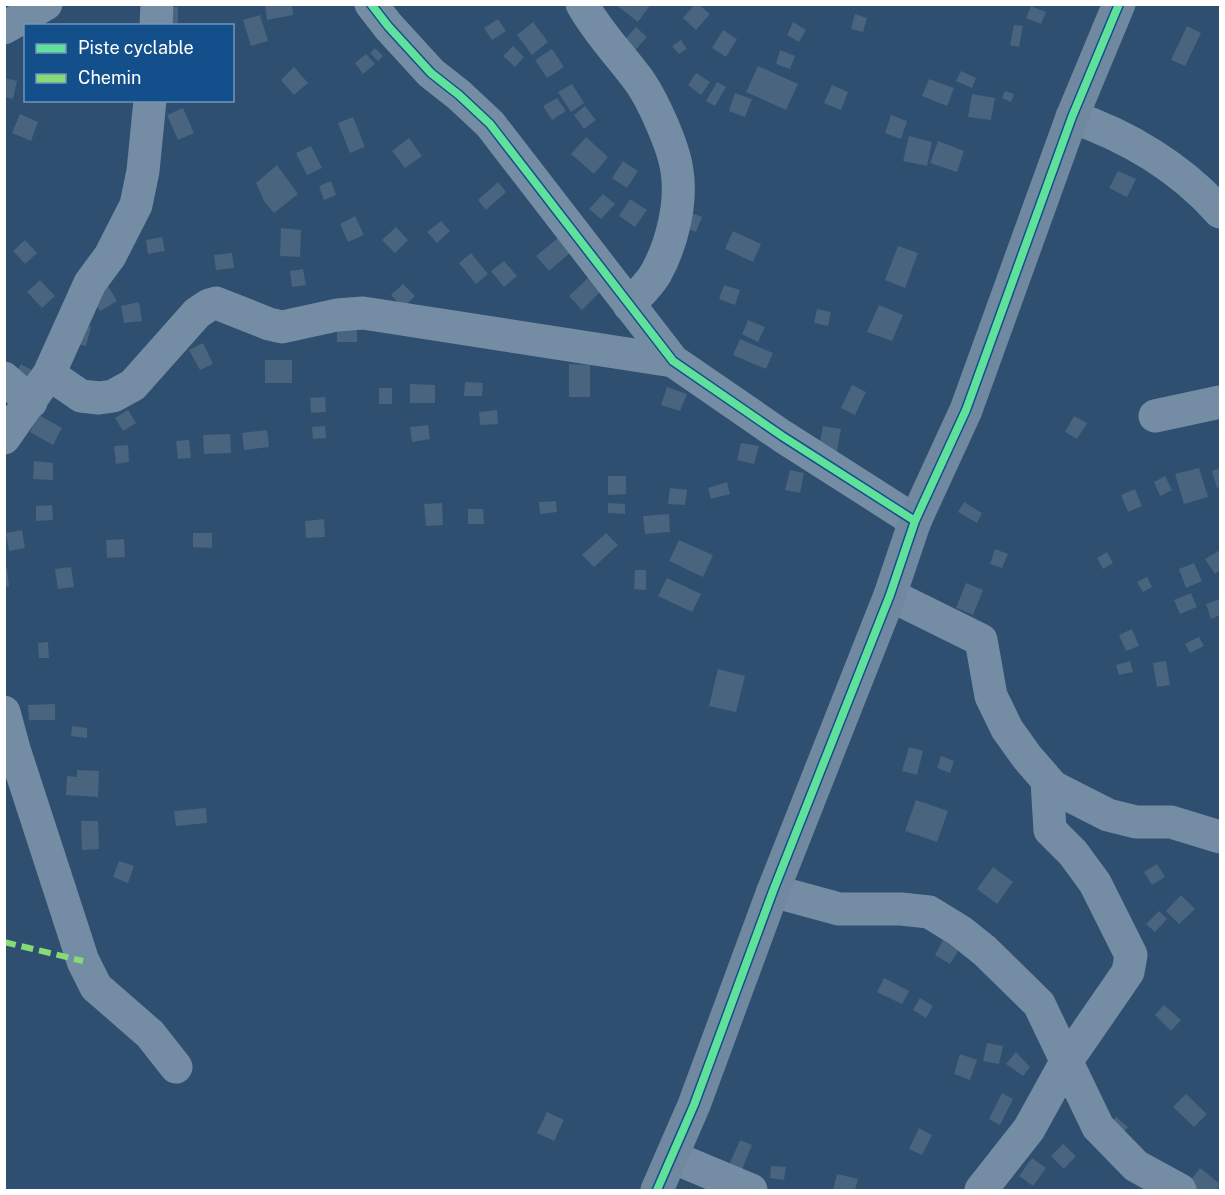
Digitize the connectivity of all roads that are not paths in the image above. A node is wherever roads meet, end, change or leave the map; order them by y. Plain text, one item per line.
1 (46, 4) edge
2 (157, 4) edge
3 (372, 4) edge
4 (582, 4) edge
5 (1119, 4) edge
6 (156, 24) edge
7 (4, 28) edge
8 (150, 102) edge
9 (1072, 117) junction
10 (1221, 212) edge
11 (629, 305) junction
12 (673, 361) junction
13 (49, 374) junction
14 (4, 378) edge
15 (31, 402) junction
16 (1221, 402) edge
17 (1155, 416) dead end
18 (4, 438) edge
19 (915, 521) junction
20 (890, 595) junction
21 (4, 712) edge
22 (1047, 781) junction
23 (1221, 837) edge
24 (773, 891) junction
25 (1066, 1062) junction
26 (176, 1066) dead end
27 (672, 1157) junction
28 (657, 1191) edge
29 (751, 1191) edge
30 (981, 1191) edge
31 (1180, 1191) edge

1 - 7 street
2 - 6 street
3 - 11 street
4 - 11 street
5 - 9 street
8 - 13 street
9 - 10 street
9 - 19 street
11 - 12 street
12 - 13 street
12 - 19 street
13 - 15 street
14 - 15 street
15 - 18 street
16 - 17 street
19 - 20 street
20 - 22 street
20 - 24 street
21 - 26 street
22 - 23 street
22 - 25 street
24 - 25 street
24 - 27 street
25 - 30 street
25 - 31 street
27 - 28 street
27 - 29 street

